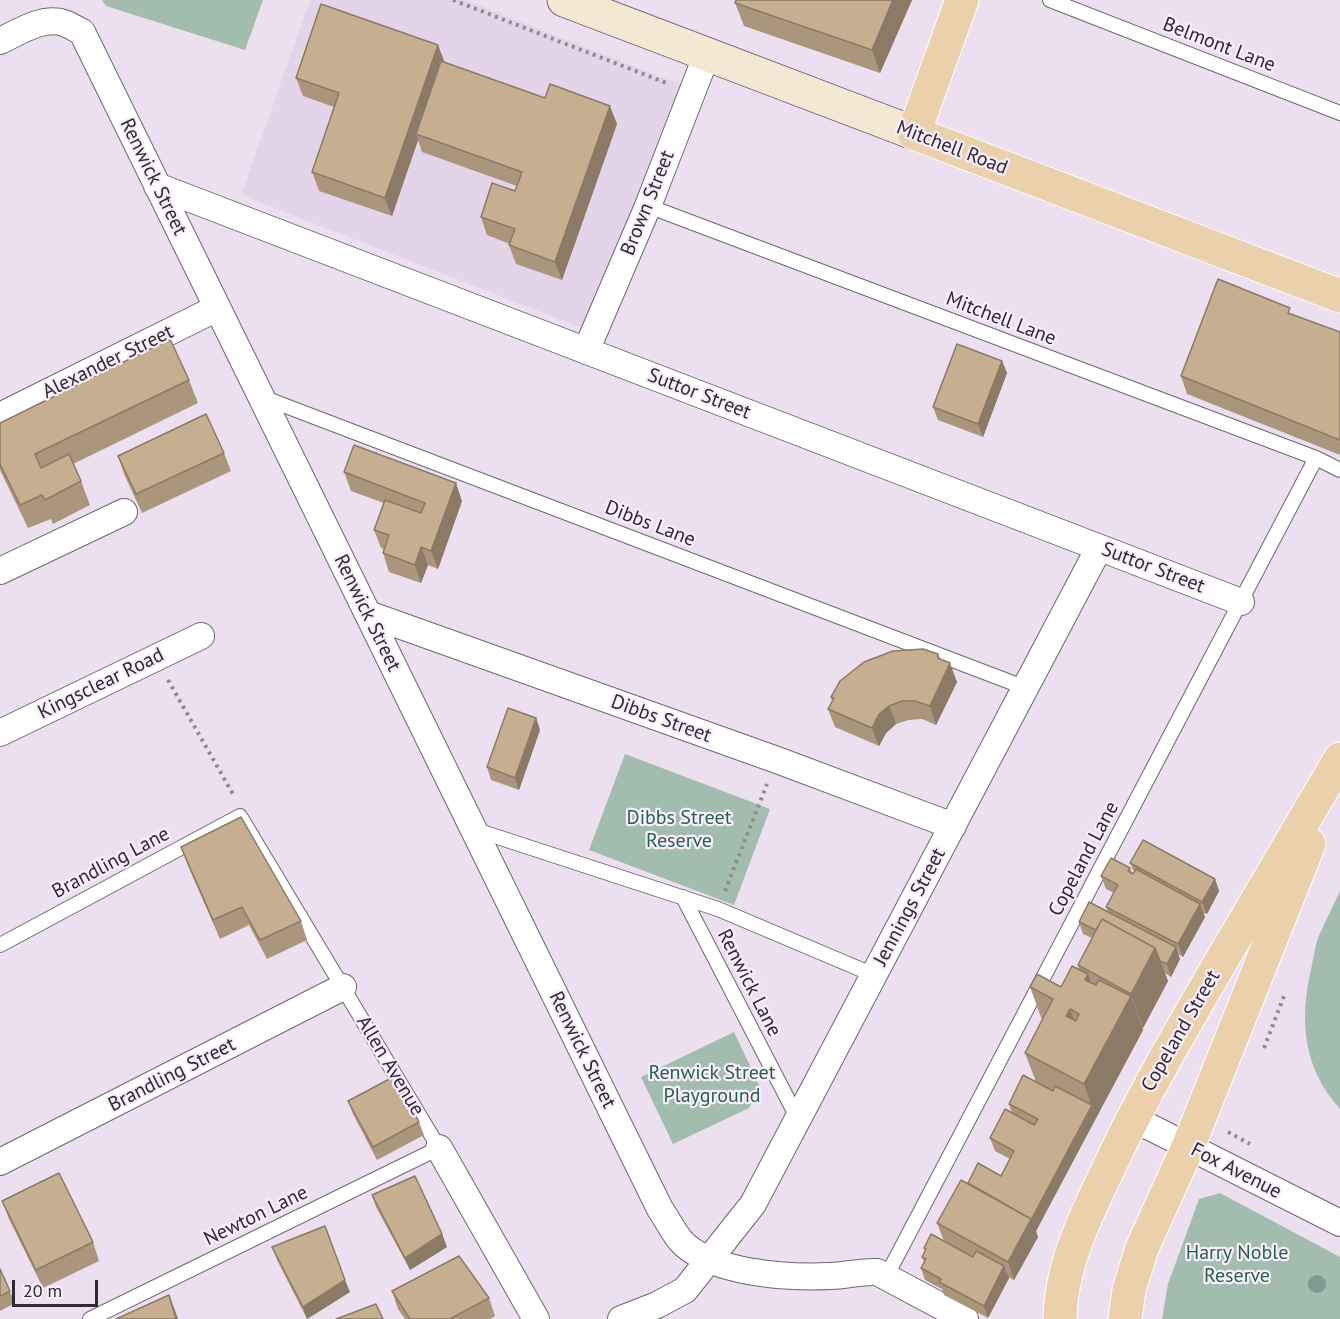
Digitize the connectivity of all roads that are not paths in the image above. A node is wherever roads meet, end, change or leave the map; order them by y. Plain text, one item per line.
1 (564, 0) edge
2 (962, 0) edge
3 (1050, 0) edge
4 (0, 41) edge
5 (707, 54) junction
6 (1340, 113) edge
7 (915, 133) junction
8 (157, 186) junction
9 (648, 206) junction
10 (1340, 296) edge
11 (217, 308) junction
12 (586, 351) junction
13 (261, 397) junction
14 (0, 416) edge
15 (1316, 458) junction
16 (1340, 470) edge
17 (124, 512) dead end
18 (1099, 548) junction
19 (0, 571) edge
20 (1241, 602) junction
21 (368, 614) junction
22 (201, 636) dead end
23 (1026, 688) junction
24 (0, 733) edge
25 (1340, 759) edge
26 (1340, 767) edge
27 (240, 816) joint
28 (953, 826) junction
29 (473, 829) junction
30 (683, 897) junction
31 (0, 945) edge
32 (874, 975) junction
33 (343, 987) junction
34 (1132, 1118) junction
35 (798, 1119) junction
36 (1188, 1147) junction
37 (440, 1148) junction
38 (0, 1162) edge
39 (1340, 1223) edge
40 (709, 1259) junction
41 (886, 1277) junction
42 (90, 1319) edge
43 (536, 1319) edge
44 (621, 1319) edge
45 (965, 1319) edge
46 (1060, 1319) edge
47 (1125, 1319) edge

1 - 5 main road, Mitchell Road
2 - 7 main road
3 - 6 lane, Belmont Lane
4 - 8 street, Renwick Street
5 - 7 main road, Mitchell Road
5 - 9 street, Brown Street
7 - 10 main road, Mitchell Road
8 - 11 street, Renwick Street
8 - 12 street, Suttor Street
9 - 12 street, Brown Street
9 - 15 lane, Mitchell Lane
11 - 13 street, Renwick Street
11 - 14 street, Alexander Street
12 - 18 street, Suttor Street
13 - 21 street, Renwick Street
13 - 23 lane, Dibbs Lane
15 - 16 lane, Mitchell Lane
15 - 20 lane, Copeland Lane
17 - 19 street
18 - 20 street, Suttor Street
18 - 23 street, Jennings Street
20 - 41 lane, Copeland Lane
21 - 28 street, Dibbs Street
21 - 29 street, Renwick Street
22 - 24 street, Kingsclear Road
23 - 28 street, Jennings Street
25 - 34 main road, Copeland Street
26 - 36 main road, Copeland Street
27 - 31 lane, Brandling Lane
27 - 33 lane, Allen Avenue
28 - 32 street, Jennings Street
29 - 30 lane, Renwick Lane
29 - 40 street, Renwick Street
30 - 32 lane, Renwick Lane
30 - 35 lane, Renwick Lane
32 - 35 street, Jennings Street
33 - 37 lane, Allen Avenue
33 - 38 street, Brandling Street
34 - 36 street, Fox Avenue
34 - 46 main road, Copeland Street
35 - 40 street, Jennings Street
36 - 39 street, Fox Avenue
36 - 47 main road, Copeland Street
37 - 42 lane, Newton Lane
37 - 43 street, Allen Avenue
40 - 41 street, Renwick Street
40 - 44 street, Jennings Street
41 - 45 street, Renwick Street

